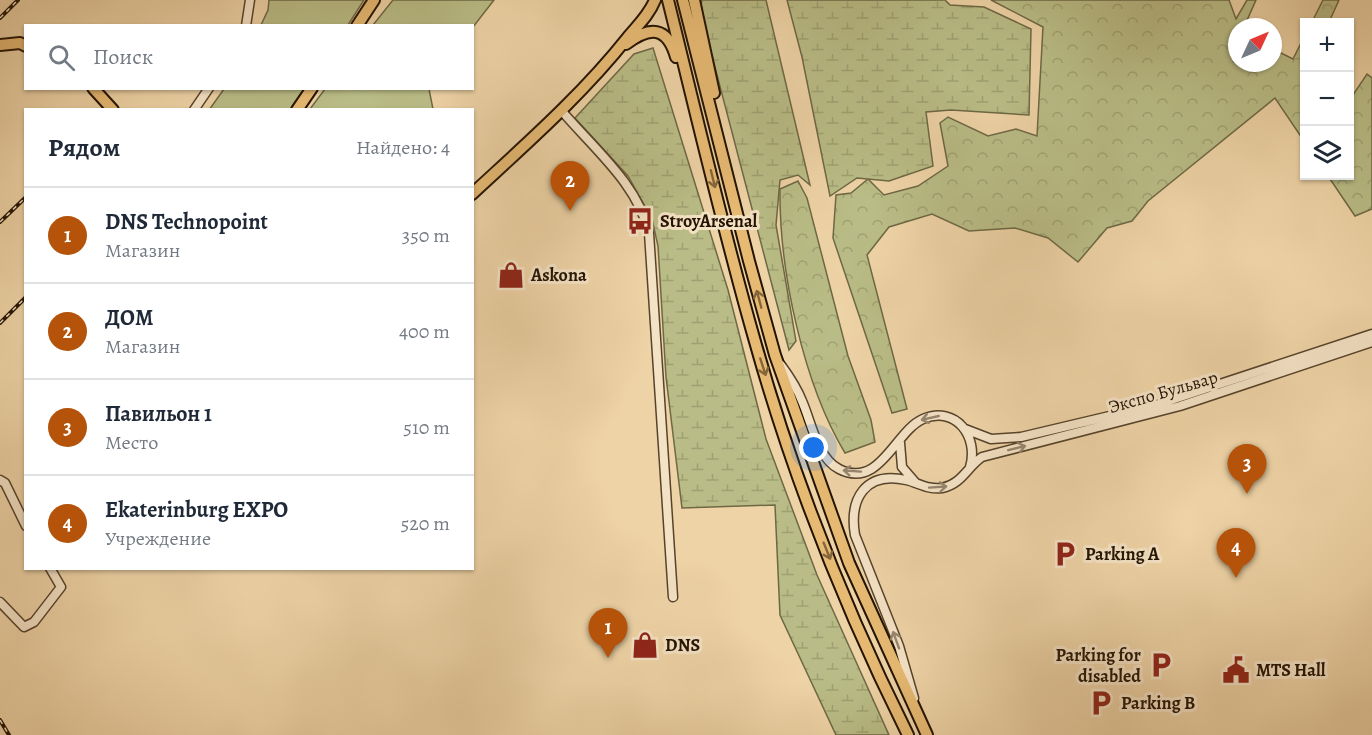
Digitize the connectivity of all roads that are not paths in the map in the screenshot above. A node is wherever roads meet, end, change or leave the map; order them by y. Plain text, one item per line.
1 (250, 0) edge
2 (374, 0) edge
3 (654, 0) edge
4 (668, 0) edge
5 (683, 0) edge
6 (694, 0) edge
7 (246, 24) edge
8 (358, 24) edge
9 (0, 45) edge
10 (24, 45) edge
11 (616, 52) junction
12 (95, 90) edge
13 (207, 90) edge
14 (311, 90) edge
15 (111, 108) edge
16 (195, 108) edge
17 (298, 108) edge
18 (561, 110) junction
19 (720, 147) junction
20 (707, 158) junction
21 (474, 192) edge
22 (1372, 334) edge
23 (1372, 342) edge
24 (775, 355) junction
25 (965, 429) junction
26 (900, 442) junction
27 (967, 473) junction
28 (0, 480) edge
29 (915, 482) junction
30 (24, 522) edge
31 (51, 570) edge
32 (673, 597) dead end
33 (0, 602) edge
34 (918, 716) junction
35 (908, 735) edge
36 (927, 735) edge

1 - 7 street
2 - 8 main road
3 - 11 main road
4 - 20 main road
5 - 19 main road
6 - 19 main road
9 - 10 main road
11 - 18 main road
11 - 20 main road
12 - 15 main road
13 - 16 street
14 - 17 main road
18 - 21 main road
18 - 32 street
24 -> 19 main road
20 -> 35 main road
22 - 25 street, Экспо Бульвар
27 -> 23 street, Экспо Бульвар
26 -> 24 street, Экспо Бульвар
24 - 34 main road
25 -> 26 street, Экспо Бульвар
25 - 27 street
26 - 29 street
29 -> 27 street, Экспо Бульвар
28 - 30 street
34 -> 29 street, Экспо Бульвар
31 - 33 street
34 - 36 main road

